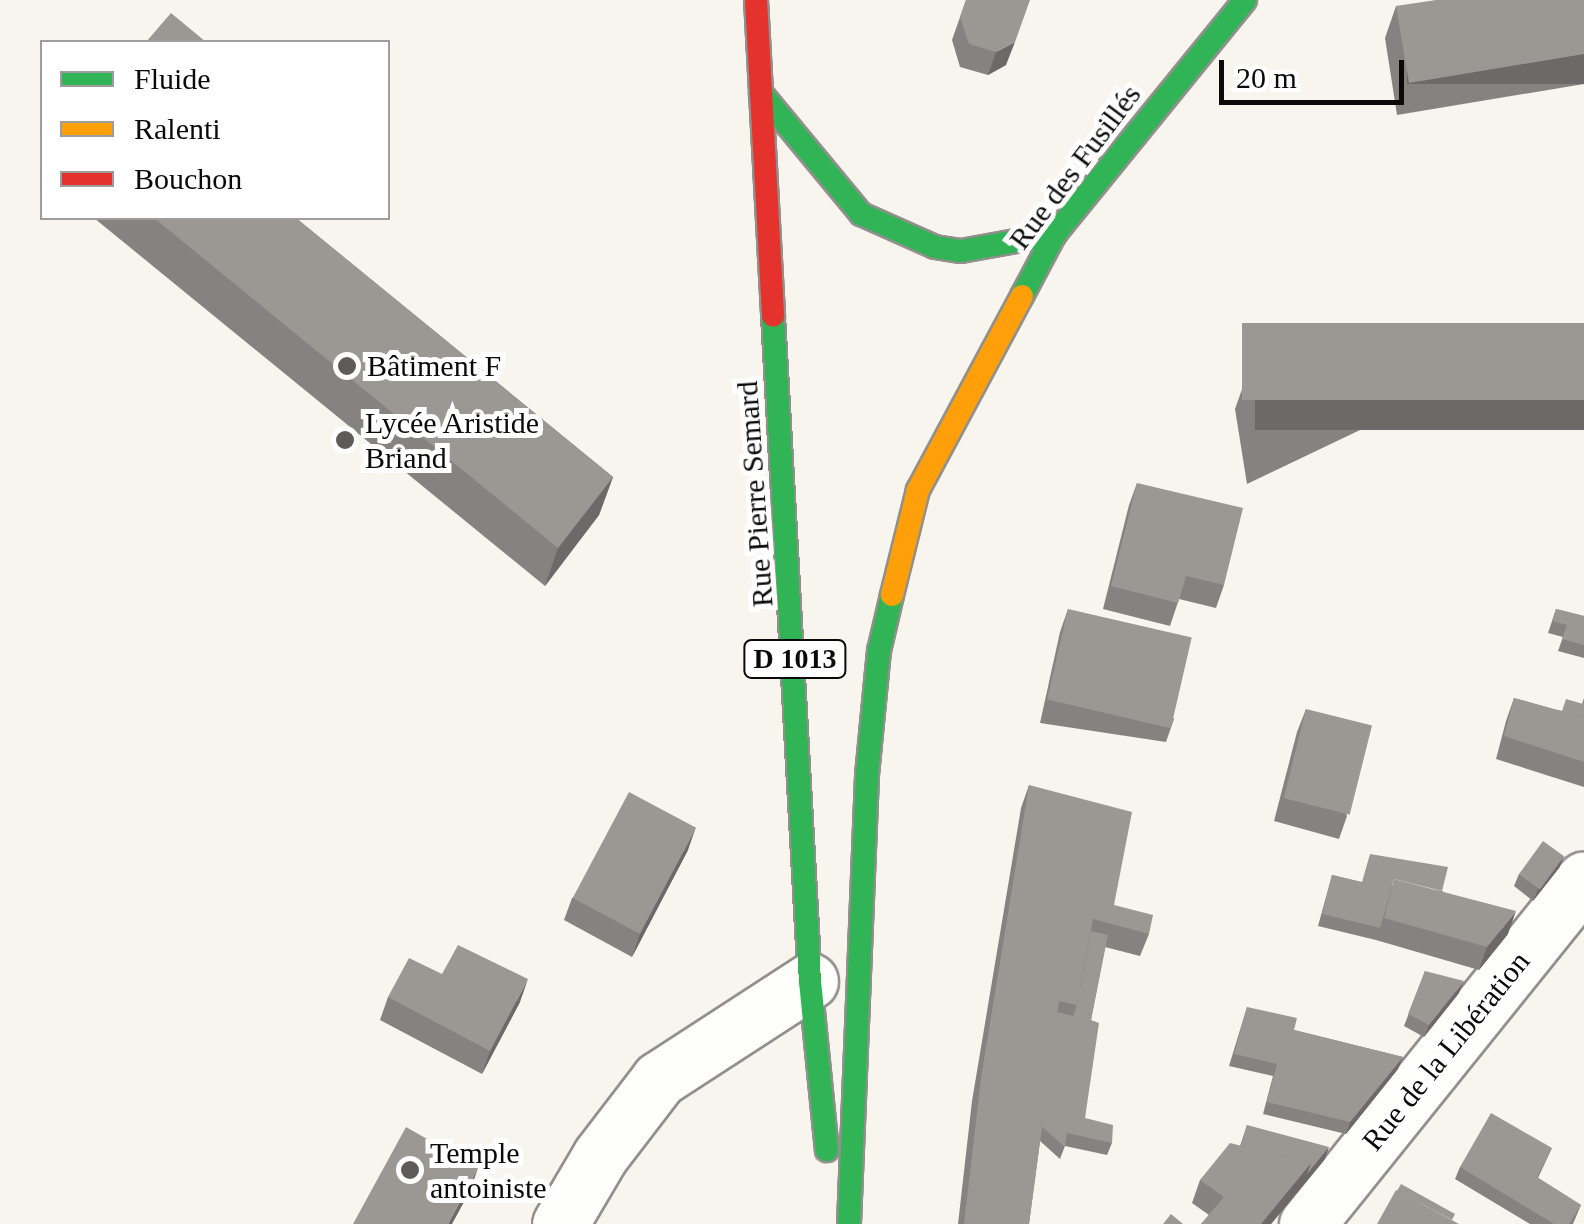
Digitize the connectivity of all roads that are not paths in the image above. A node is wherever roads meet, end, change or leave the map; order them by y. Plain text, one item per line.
1 (756, 0) edge
2 (1244, 0) edge
3 (761, 93) junction
4 (1055, 234) junction
5 (1584, 879) edge
6 (810, 981) junction
7 (560, 1224) edge
8 (834, 1224) edge
9 (848, 1224) edge
10 (1308, 1224) edge

1 - 3 main road, Rue Pierre Semard / D 1013
2 - 4 main road, Rue des Fusillés / D 1013
3 - 4 main road
3 - 6 main road, Rue Pierre Semard / D 1013
4 - 9 main road, Rue des Fusillés / D 1013
5 - 10 street, Rue de la Libération
6 - 7 street
6 - 8 main road, Rue Pierre Semard / D 1013

